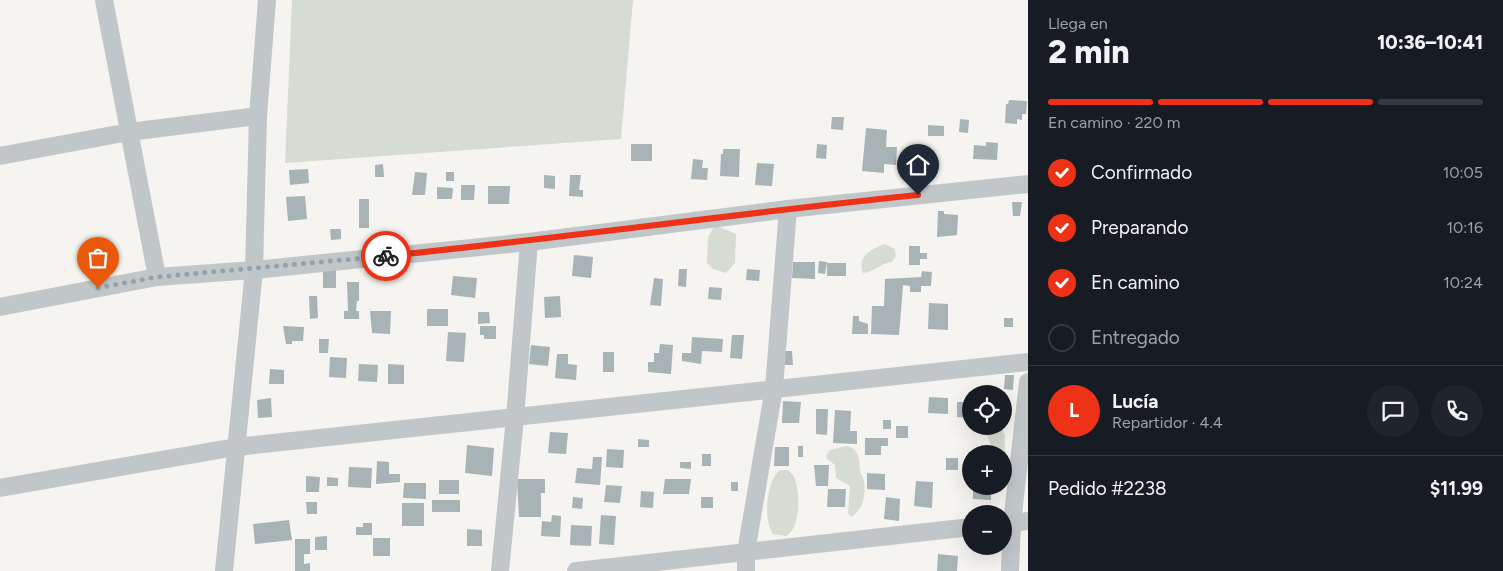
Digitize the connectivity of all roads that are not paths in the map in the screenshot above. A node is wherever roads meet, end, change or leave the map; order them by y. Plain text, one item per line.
1 (104, 0) edge
2 (267, 0) edge
3 (258, 116) junction
4 (129, 132) junction
5 (0, 156) edge
6 (1028, 184) edge
7 (788, 209) junction
8 (529, 242) junction
9 (254, 270) junction
10 (157, 277) junction
11 (0, 306) edge
12 (1028, 362) edge
13 (1028, 382) edge
14 (774, 388) junction
15 (515, 418) junction
16 (236, 447) junction
17 (0, 488) edge
18 (1014, 523) edge
19 (962, 529) edge
20 (746, 552) junction
21 (224, 571) edge
22 (500, 571) edge
23 (576, 571) edge
24 (746, 571) edge
25 (1010, 571) edge

1 - 4 street
2 - 3 street
3 - 4 street
3 - 9 street
4 - 5 street
4 - 10 street
6 - 7 street
7 - 8 street
7 - 14 street
8 - 9 street
8 - 15 street
9 - 10 street
9 - 16 street
10 - 11 street
12 - 14 street
13 - 18 street
14 - 15 street
14 - 20 street
15 - 16 street
15 - 22 street
16 - 17 street
16 - 21 street
18 - 25 street
19 - 20 street
20 - 23 street
20 - 24 street

